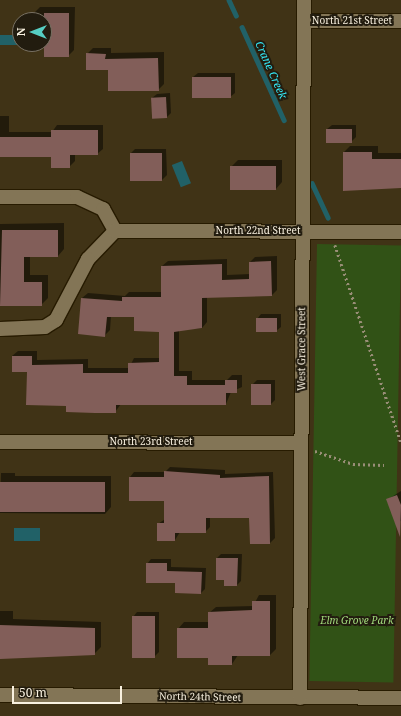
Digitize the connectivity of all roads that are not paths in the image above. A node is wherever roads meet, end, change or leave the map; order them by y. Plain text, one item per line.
1 (304, 0) edge
2 (304, 21) junction
3 (401, 21) edge
4 (0, 197) edge
5 (115, 231) junction
6 (302, 232) junction
7 (401, 232) edge
8 (0, 329) edge
9 (0, 442) edge
10 (301, 443) junction
11 (0, 695) edge
12 (300, 698) junction
13 (401, 698) edge

1 - 2 street, West Grace Street
2 - 3 street, North 21st Street
2 - 6 street, West Grace Street
4 - 5 street
5 - 6 street, North 22nd Street
5 - 8 street
6 - 7 street, North 22nd Street
6 - 10 street, West Grace Street
9 - 10 street, North 23rd Street
10 - 12 street, West Grace Street
11 - 12 street, North 24th Street
12 - 13 street, North 24th Street

